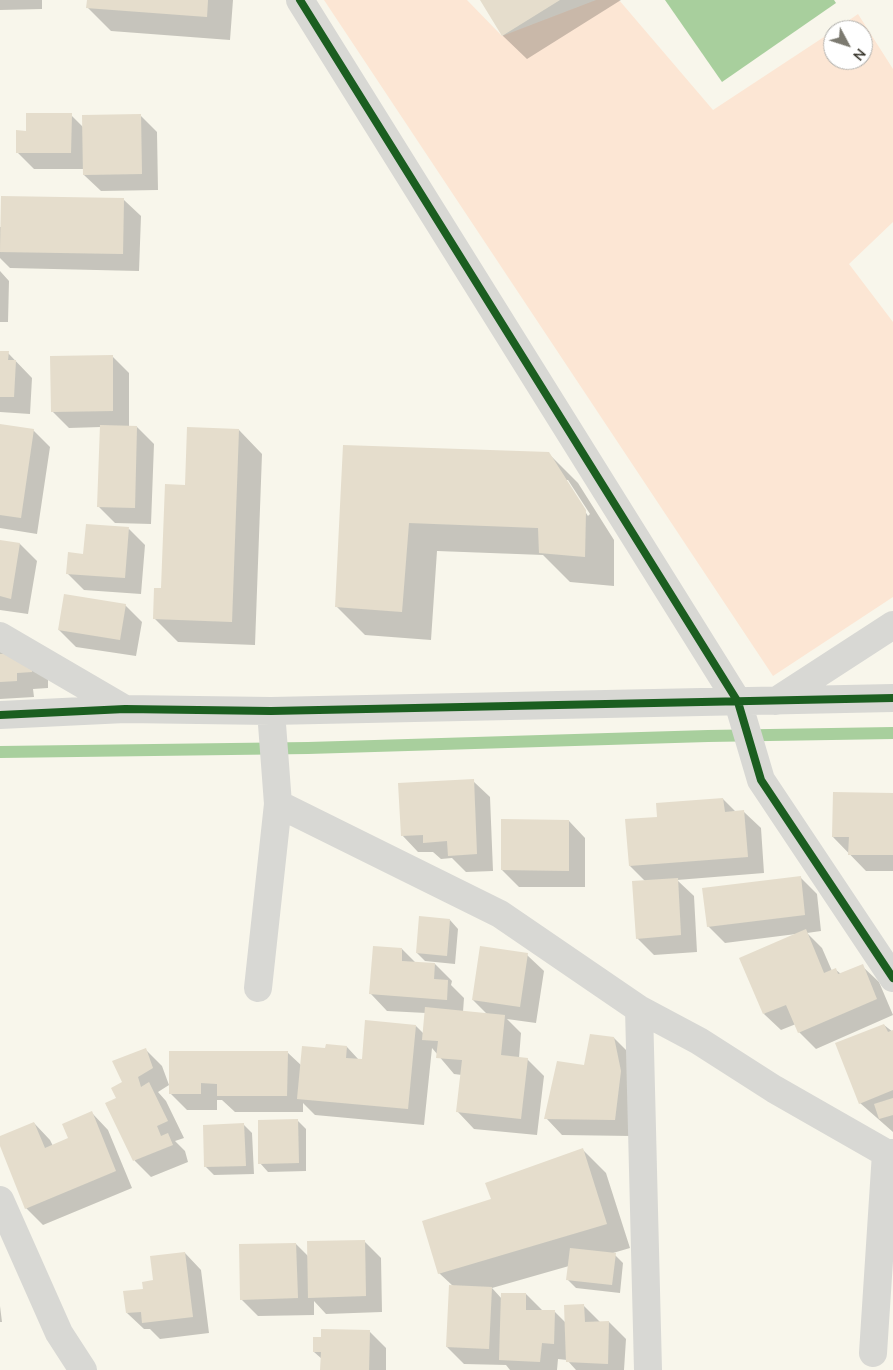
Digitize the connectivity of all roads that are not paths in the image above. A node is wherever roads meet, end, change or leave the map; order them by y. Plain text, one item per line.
1 (300, 0) edge
2 (893, 625) edge
3 (0, 636) edge
4 (893, 698) edge
5 (776, 701) junction
6 (125, 709) junction
7 (740, 710) junction
8 (0, 714) edge
9 (272, 720) junction
10 (278, 804) junction
11 (893, 978) edge
12 (258, 988) dead end
13 (639, 1009) junction
14 (889, 1153) edge
15 (0, 1200) edge
16 (873, 1353) dead end
17 (83, 1370) edge
18 (648, 1370) edge

1 - 7 street
2 - 5 street
3 - 6 street
4 - 5 street
5 - 7 street
6 - 8 street
6 - 9 street
7 - 9 street
7 - 11 street
9 - 10 street
10 - 12 street
10 - 13 street
13 - 14 street
13 - 18 street
14 - 16 street
15 - 17 street

